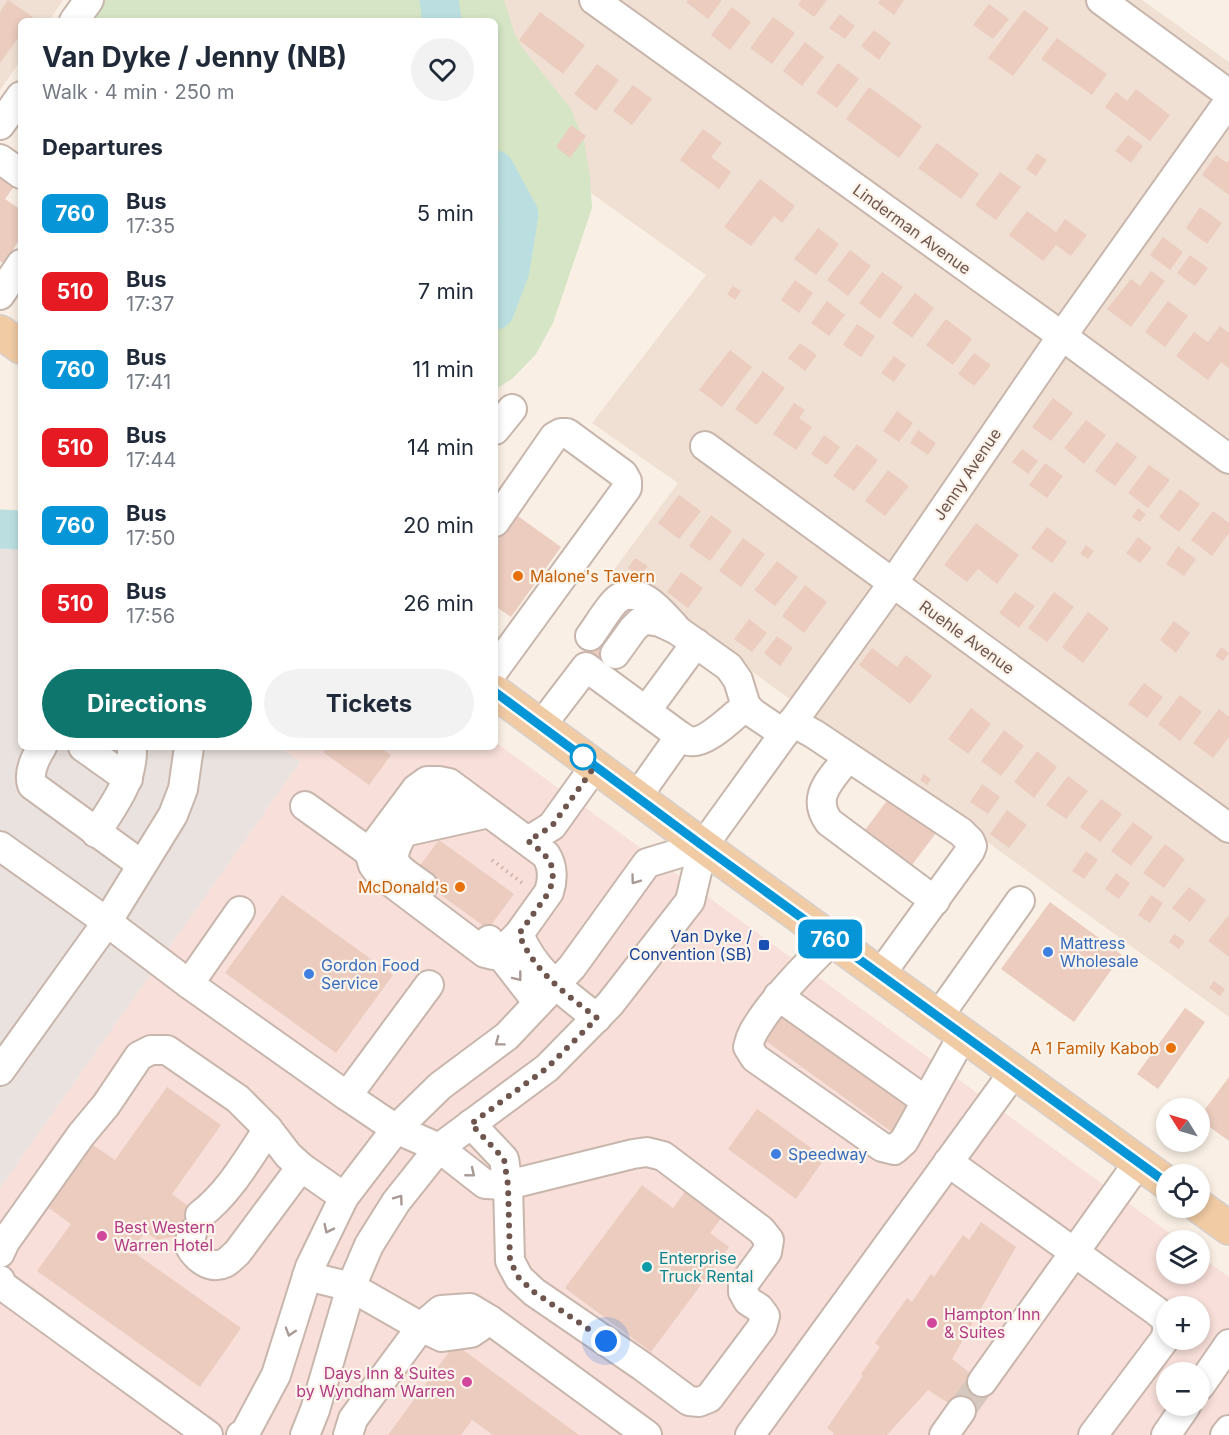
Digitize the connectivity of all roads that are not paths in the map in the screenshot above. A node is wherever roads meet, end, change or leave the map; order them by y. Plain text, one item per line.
1 (89, 0) edge
2 (594, 0) edge
3 (1101, 0) edge
4 (76, 18) edge
5 (1229, 94) edge
6 (18, 100) edge
7 (1229, 101) edge
8 (0, 125) edge
9 (0, 159) edge
10 (18, 172) edge
11 (18, 268) edge
12 (0, 295) edge
13 (0, 332) edge
14 (1062, 336) junction
15 (18, 345) edge
16 (705, 446) dead end
17 (1229, 459) edge
18 (498, 518) edge
19 (893, 583) junction
20 (687, 636) junction
21 (597, 656) junction
22 (498, 665) edge
23 (498, 694) edge
24 (746, 706) junction
25 (646, 711) junction
26 (541, 726) junction
27 (788, 728) junction
28 (680, 736) junction
29 (40, 750) edge
30 (87, 750) edge
31 (132, 750) edge
32 (189, 750) edge
33 (848, 757) junction
34 (595, 766) junction
35 (128, 779) junction
36 (637, 797) junction
37 (306, 806) dead end
38 (476, 815) junction
39 (1229, 828) edge
40 (96, 833) junction
41 (528, 841) junction
42 (0, 846) edge
43 (703, 846) junction
44 (369, 852) junction
45 (142, 866) junction
46 (935, 901) junction
47 (1020, 901) dead end
48 (240, 911) dead end
49 (107, 922) junction
50 (832, 940) junction
51 (510, 944) junction
52 (880, 975) junction
53 (189, 984) junction
54 (429, 985) dead end
55 (546, 994) junction
56 (778, 996) junction
57 (597, 1018) junction
58 (950, 1026) junction
59 (0, 1071) edge
60 (1014, 1072) junction
61 (347, 1096) junction
62 (926, 1101) junction
63 (471, 1124) junction
64 (268, 1129) junction
65 (396, 1129) junction
66 (439, 1148) junction
67 (948, 1162) junction
68 (1138, 1163) junction
69 (301, 1167) junction
70 (1156, 1175) edge
71 (508, 1185) junction
72 (344, 1197) junction
73 (1074, 1252) junction
74 (0, 1253) edge
75 (307, 1276) junction
76 (0, 1280) edge
77 (351, 1287) junction
78 (1156, 1311) edge
79 (421, 1327) junction
80 (1229, 1344) edge
81 (1157, 1350) edge
82 (1210, 1372) edge
83 (982, 1382) tunnel mouth
84 (961, 1411) tunnel mouth
85 (1179, 1416) edge
86 (1229, 1430) edge
87 (208, 1435) edge
88 (241, 1435) edge
89 (305, 1435) edge
90 (348, 1435) edge
91 (646, 1435) edge
92 (750, 1435) edge
93 (944, 1435) edge
94 (1093, 1435) edge
95 (1166, 1435) edge
96 (1226, 1435) edge

1 - 4 street
2 - 14 street, Linderman Avenue
3 - 5 street
6 - 8 street
7 - 14 street, Jenny Avenue
9 - 10 street
11 - 12 street
13 - 15 main road
14 - 17 street, Linderman Avenue
14 - 19 street, Jenny Avenue
16 - 19 street, Ruehle Avenue
18 - 22 street
19 - 27 street, Jenny Avenue
19 - 39 street, Ruehle Avenue
20 - 21 street
20 - 24 street
20 - 25 street
21 - 25 street
21 - 26 street
23 - 26 main road
24 - 27 street
24 - 28 street
25 - 28 street
26 - 34 main road
27 - 33 street
27 - 43 street, Jenny Avenue
28 - 36 street
29 - 40 street
30 - 35 street
31 - 35 street
32 - 45 street
33 - 46 street
33 - 46 street
34 - 36 main road
34 - 41 street
35 - 40 street
36 - 43 main road
37 - 44 street
38 - 41 street
38 - 44 street
38 - 51 street
40 - 45 street
41 - 51 street
42 - 49 street
43 - 50 main road
43 -> 55 street
43 - 57 street
44 - 51 street
45 - 49 street
46 - 52 street
47 - 58 street
48 - 53 street
49 - 53 street
49 - 59 street
50 - 52 main road
50 - 56 street
51 - 55 street
52 - 58 main road
53 - 61 street
54 - 61 street
55 - 57 street
55 -> 65 street
56 - 62 street
56 - 62 street
57 - 63 street
58 - 60 main road
58 - 62 street
60 - 67 street
60 - 68 main road
61 - 65 street
63 - 66 street
63 - 71 street
64 - 69 street
64 - 69 street
64 - 74 street
65 - 66 street
65 - 72 street
66 -> 71 street
77 -> 66 street
67 - 73 street
67 - 92 street
68 - 70 main road
68 - 73 street
69 - 72 street
71 - 71 street
72 -> 75 street
73 - 78 street
73 - 83 street
75 - 77 street
75 -> 88 street
76 - 87 street
77 - 79 street
77 - 89 street
79 - 90 street
79 - 91 street
80 - 82 street
81 - 94 street
84 - 93 street
85 - 95 street
86 - 96 street

